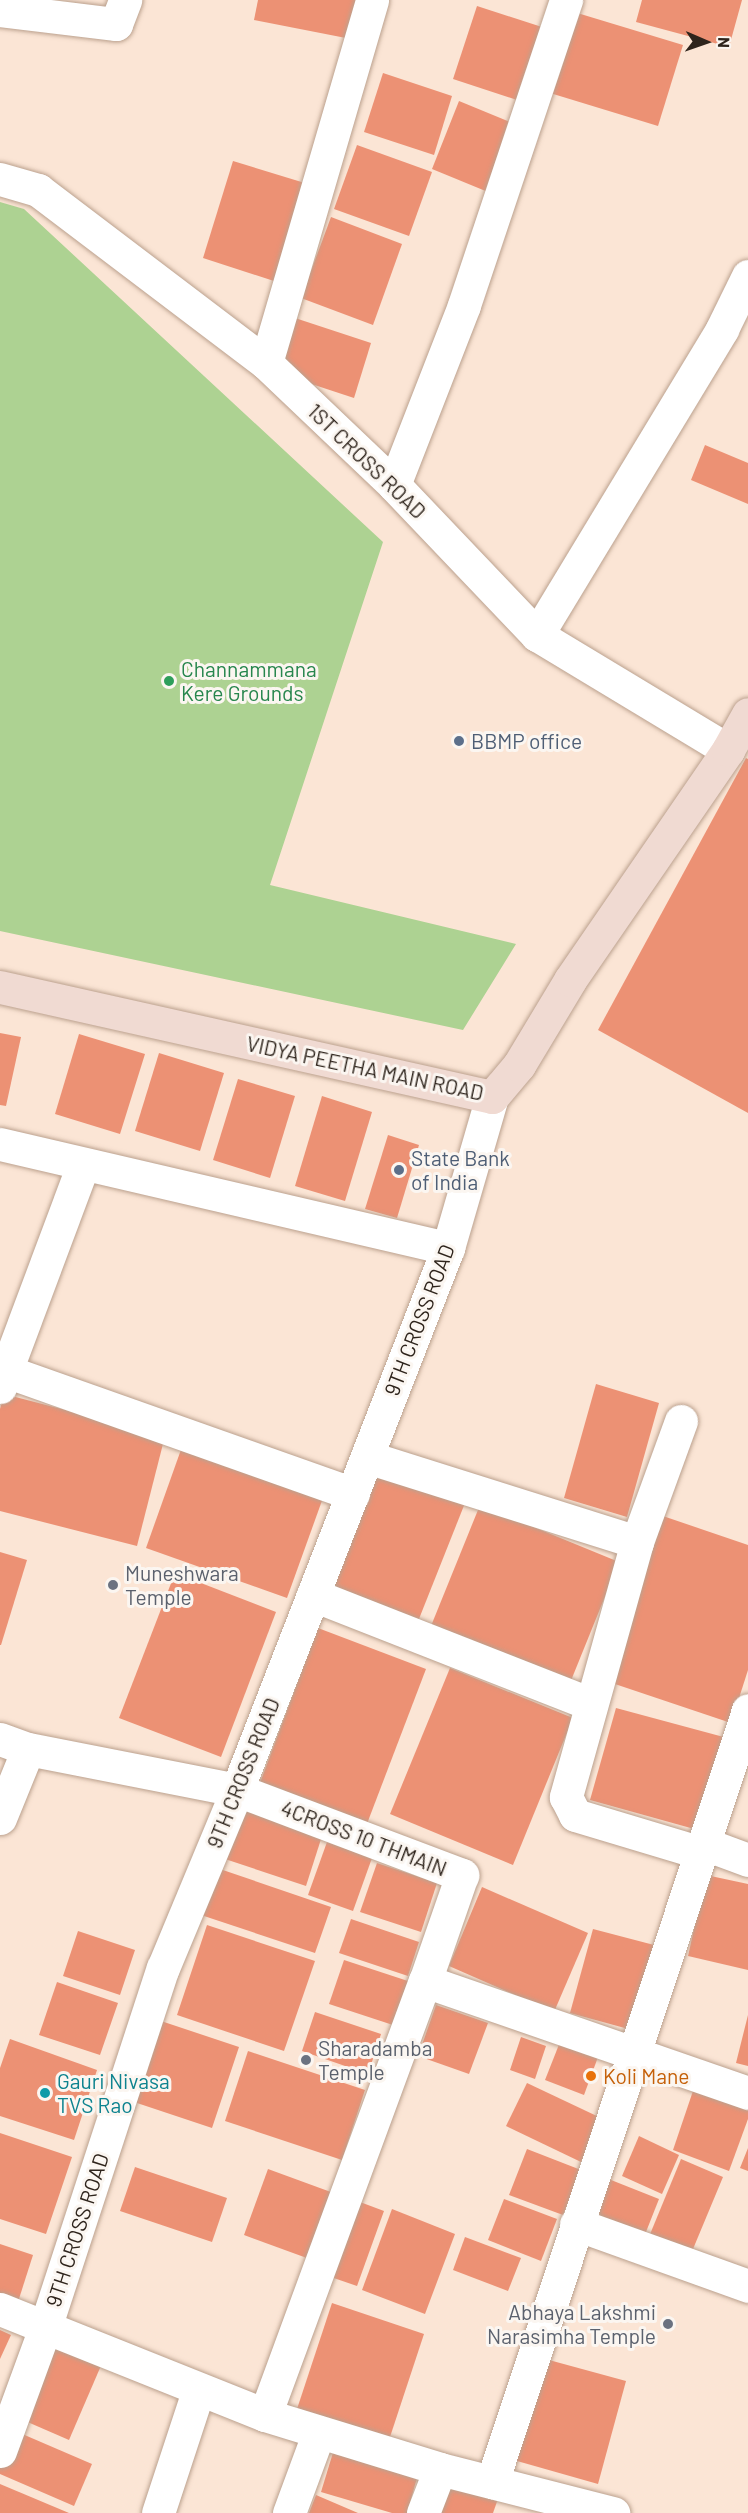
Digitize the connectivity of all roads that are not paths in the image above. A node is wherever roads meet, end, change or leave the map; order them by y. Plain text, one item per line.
1 (125, 0) edge
2 (372, 0) edge
3 (566, 0) edge
4 (0, 10) edge
5 (0, 179) edge
6 (748, 276) edge
7 (266, 363) junction
8 (394, 485) junction
9 (537, 635) junction
10 (741, 733) edge
11 (0, 987) edge
12 (492, 1097) junction
13 (0, 1144) edge
14 (83, 1165) junction
15 (448, 1248) junction
16 (3, 1379) edge
17 (681, 1421) dead end
18 (367, 1457) junction
19 (353, 1494) junction
20 (637, 1542) junction
21 (313, 1595) junction
22 (589, 1704) junction
23 (748, 1710) edge
24 (14, 1744) edge
25 (237, 1790) junction
26 (0, 1818) edge
27 (704, 1849) junction
28 (748, 1860) edge
29 (425, 1981) junction
30 (631, 2054) junction
31 (748, 2093) edge
32 (576, 2224) junction
33 (748, 2286) edge
34 (0, 2309) edge
35 (46, 2325) junction
36 (198, 2391) junction
37 (265, 2415) junction
38 (319, 2432) junction
39 (0, 2451) edge
40 (440, 2469) junction
41 (492, 2482) junction
42 (158, 2513) edge
43 (289, 2513) edge
44 (423, 2513) edge
45 (613, 2513) edge

1 - 4 street
2 - 7 street
3 - 8 street
5 - 7 street, 1ST CROSS ROAD
6 - 9 street
7 - 8 street, 1ST CROSS ROAD
8 - 9 street, 1ST CROSS ROAD
9 - 10 street, 1ST CROSS ROAD
10 - 12 street, VIDYA PEETHA MAIN ROAD
11 - 12 street, VIDYA PEETHA MAIN ROAD
12 - 15 street, 9TH CROSS ROAD
13 - 14 street
14 - 15 street
14 - 16 street
15 - 18 street, 9TH CROSS ROAD
16 - 19 street
17 - 20 street
18 - 19 street, 9TH CROSS ROAD
18 - 20 street
19 - 21 street, 9TH CROSS ROAD
20 - 22 street
21 - 22 street
21 - 25 street, 9TH CROSS ROAD
22 - 27 street
23 - 27 street
24 - 25 street, 4CROSS 10 THMAIN
24 - 26 street
25 - 29 street, 4CROSS 10 THMAIN
25 - 35 street, 9TH CROSS ROAD
27 - 28 street
27 - 30 street
29 - 30 street
29 - 37 street
30 - 31 street
30 - 32 street
32 - 33 street
32 - 41 street
34 - 35 street
35 - 36 street
35 - 39 street, 9TH CROSS ROAD
36 - 37 street
36 - 42 street
37 - 38 street
38 - 40 street
38 - 43 street
40 - 41 street
40 - 44 street
41 - 45 street

